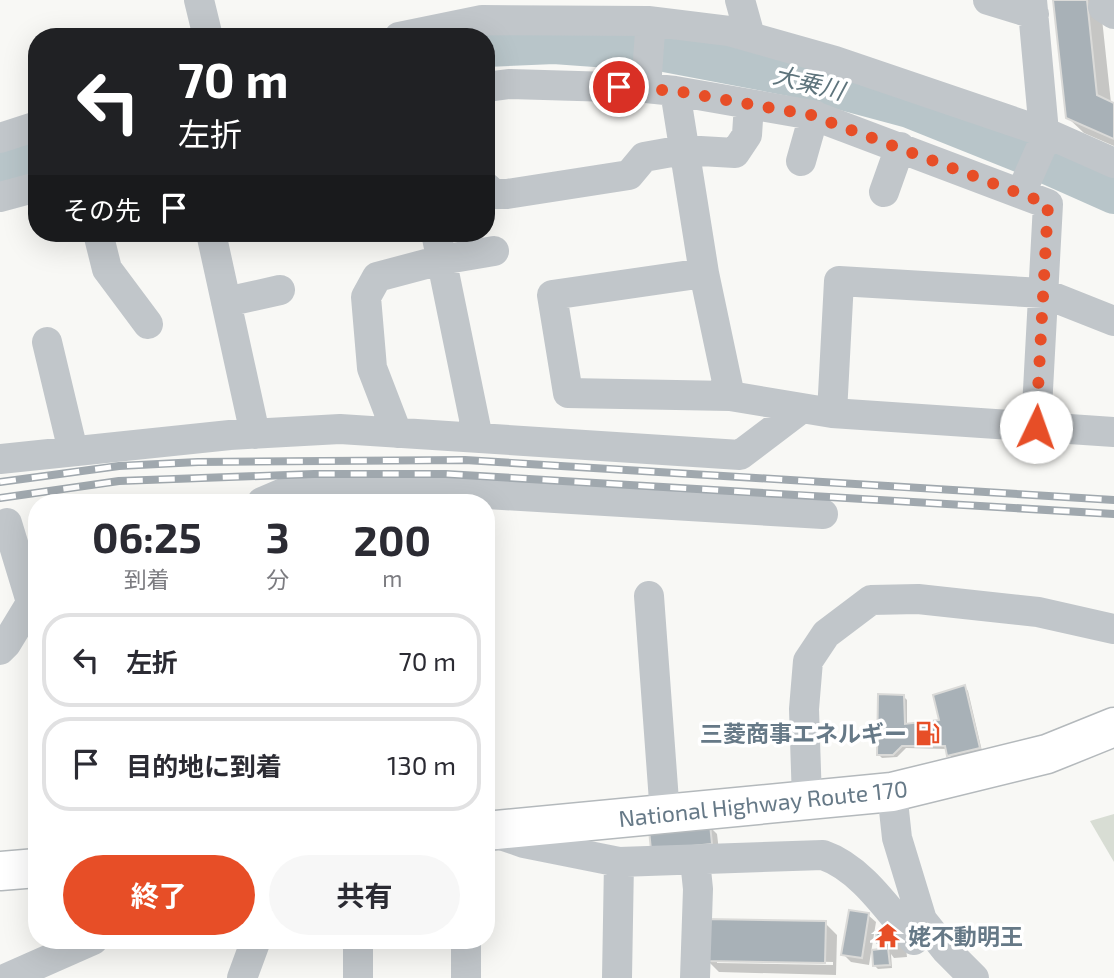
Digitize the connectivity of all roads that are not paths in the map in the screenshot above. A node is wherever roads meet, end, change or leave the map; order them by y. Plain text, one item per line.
1 (200, 0) edge
2 (740, 0) edge
3 (988, 0) edge
4 (1033, 7) edge
5 (649, 27) junction
6 (206, 28) edge
7 (443, 28) edge
8 (750, 36) junction
9 (495, 86) edge
10 (646, 88) junction
11 (676, 91) junction
12 (749, 104) junction
13 (814, 116) junction
14 (28, 129) edge
15 (1044, 137) junction
16 (0, 138) edge
17 (900, 148) junction
18 (683, 150) junction
19 (801, 161) dead end
20 (1114, 163) edge
21 (28, 189) edge
22 (1021, 190) junction
23 (884, 191) dead end
24 (495, 194) edge
25 (0, 197) edge
26 (100, 242) edge
27 (213, 242) edge
28 (438, 246) edge
29 (494, 251) dead end
30 (704, 273) junction
31 (280, 290) dead end
32 (1043, 293) junction
33 (226, 302) junction
34 (1114, 321) edge
35 (148, 324) dead end
36 (47, 342) dead end
37 (730, 396) junction
38 (802, 408) junction
39 (832, 413) junction
40 (1036, 427) junction
41 (1114, 432) edge
42 (397, 433) junction
43 (255, 434) junction
44 (478, 438) junction
45 (73, 451) junction
46 (0, 459) edge
47 (281, 494) edge
48 (487, 494) edge
49 (495, 494) edge
50 (822, 514) dead end
51 (6, 523) dead end
52 (28, 581) edge
53 (649, 596) dead end
54 (28, 605) edge
55 (1114, 629) edge
56 (2, 642) edge
57 (1114, 727) edge
58 (892, 792) junction
59 (807, 801) junction
60 (665, 815) junction
61 (495, 830) edge
62 (495, 834) edge
63 (695, 860) junction
64 (619, 862) junction
65 (28, 869) edge
66 (0, 871) edge
67 (914, 940) dead end
68 (73, 949) edge
69 (253, 949) edge
70 (358, 949) edge
71 (466, 949) edge
72 (7, 978) edge
73 (242, 978) edge
74 (358, 978) edge
75 (466, 978) edge
76 (617, 978) edge
77 (695, 978) edge
78 (974, 978) edge

1 - 6 street
2 - 8 street
3 - 4 street
4 - 15 street
5 - 7 street
5 - 8 street
5 - 10 street
8 - 15 street
9 - 10 street
10 - 11 street
11 - 12 street
11 - 18 street
12 - 13 street
12 - 18 street
13 - 17 street
13 - 19 street
14 - 16 street
15 - 20 street
15 - 22 street
17 - 22 street
17 - 23 street
18 - 24 street
18 - 30 street
21 - 25 street
22 - 32 street
26 - 35 street
27 - 33 street
28 - 29 street
28 - 42 street
28 - 44 street
30 - 37 street
30 - 37 street
31 - 33 street
32 - 34 street
32 - 39 street
32 - 40 street
33 - 43 street
36 - 45 street
37 - 38 street
38 - 39 street
38 - 44 street
39 - 40 street
40 - 41 street
42 - 43 street
42 - 44 street
43 - 45 street
45 - 46 street
47 - 48 street
49 - 50 street
51 - 52 street
53 - 60 street
54 - 56 street
55 - 59 street
57 - 58 highway, National Highway Route 170
58 - 59 highway, National Highway Route 170
58 - 78 street
59 - 60 highway, National Highway Route 170
60 - 61 highway, National Highway Route 170
62 - 64 street
63 - 64 street
63 - 67 street
63 - 77 street
64 - 76 street
65 - 66 highway
68 - 72 street
69 - 73 street
70 - 74 street
71 - 75 street

